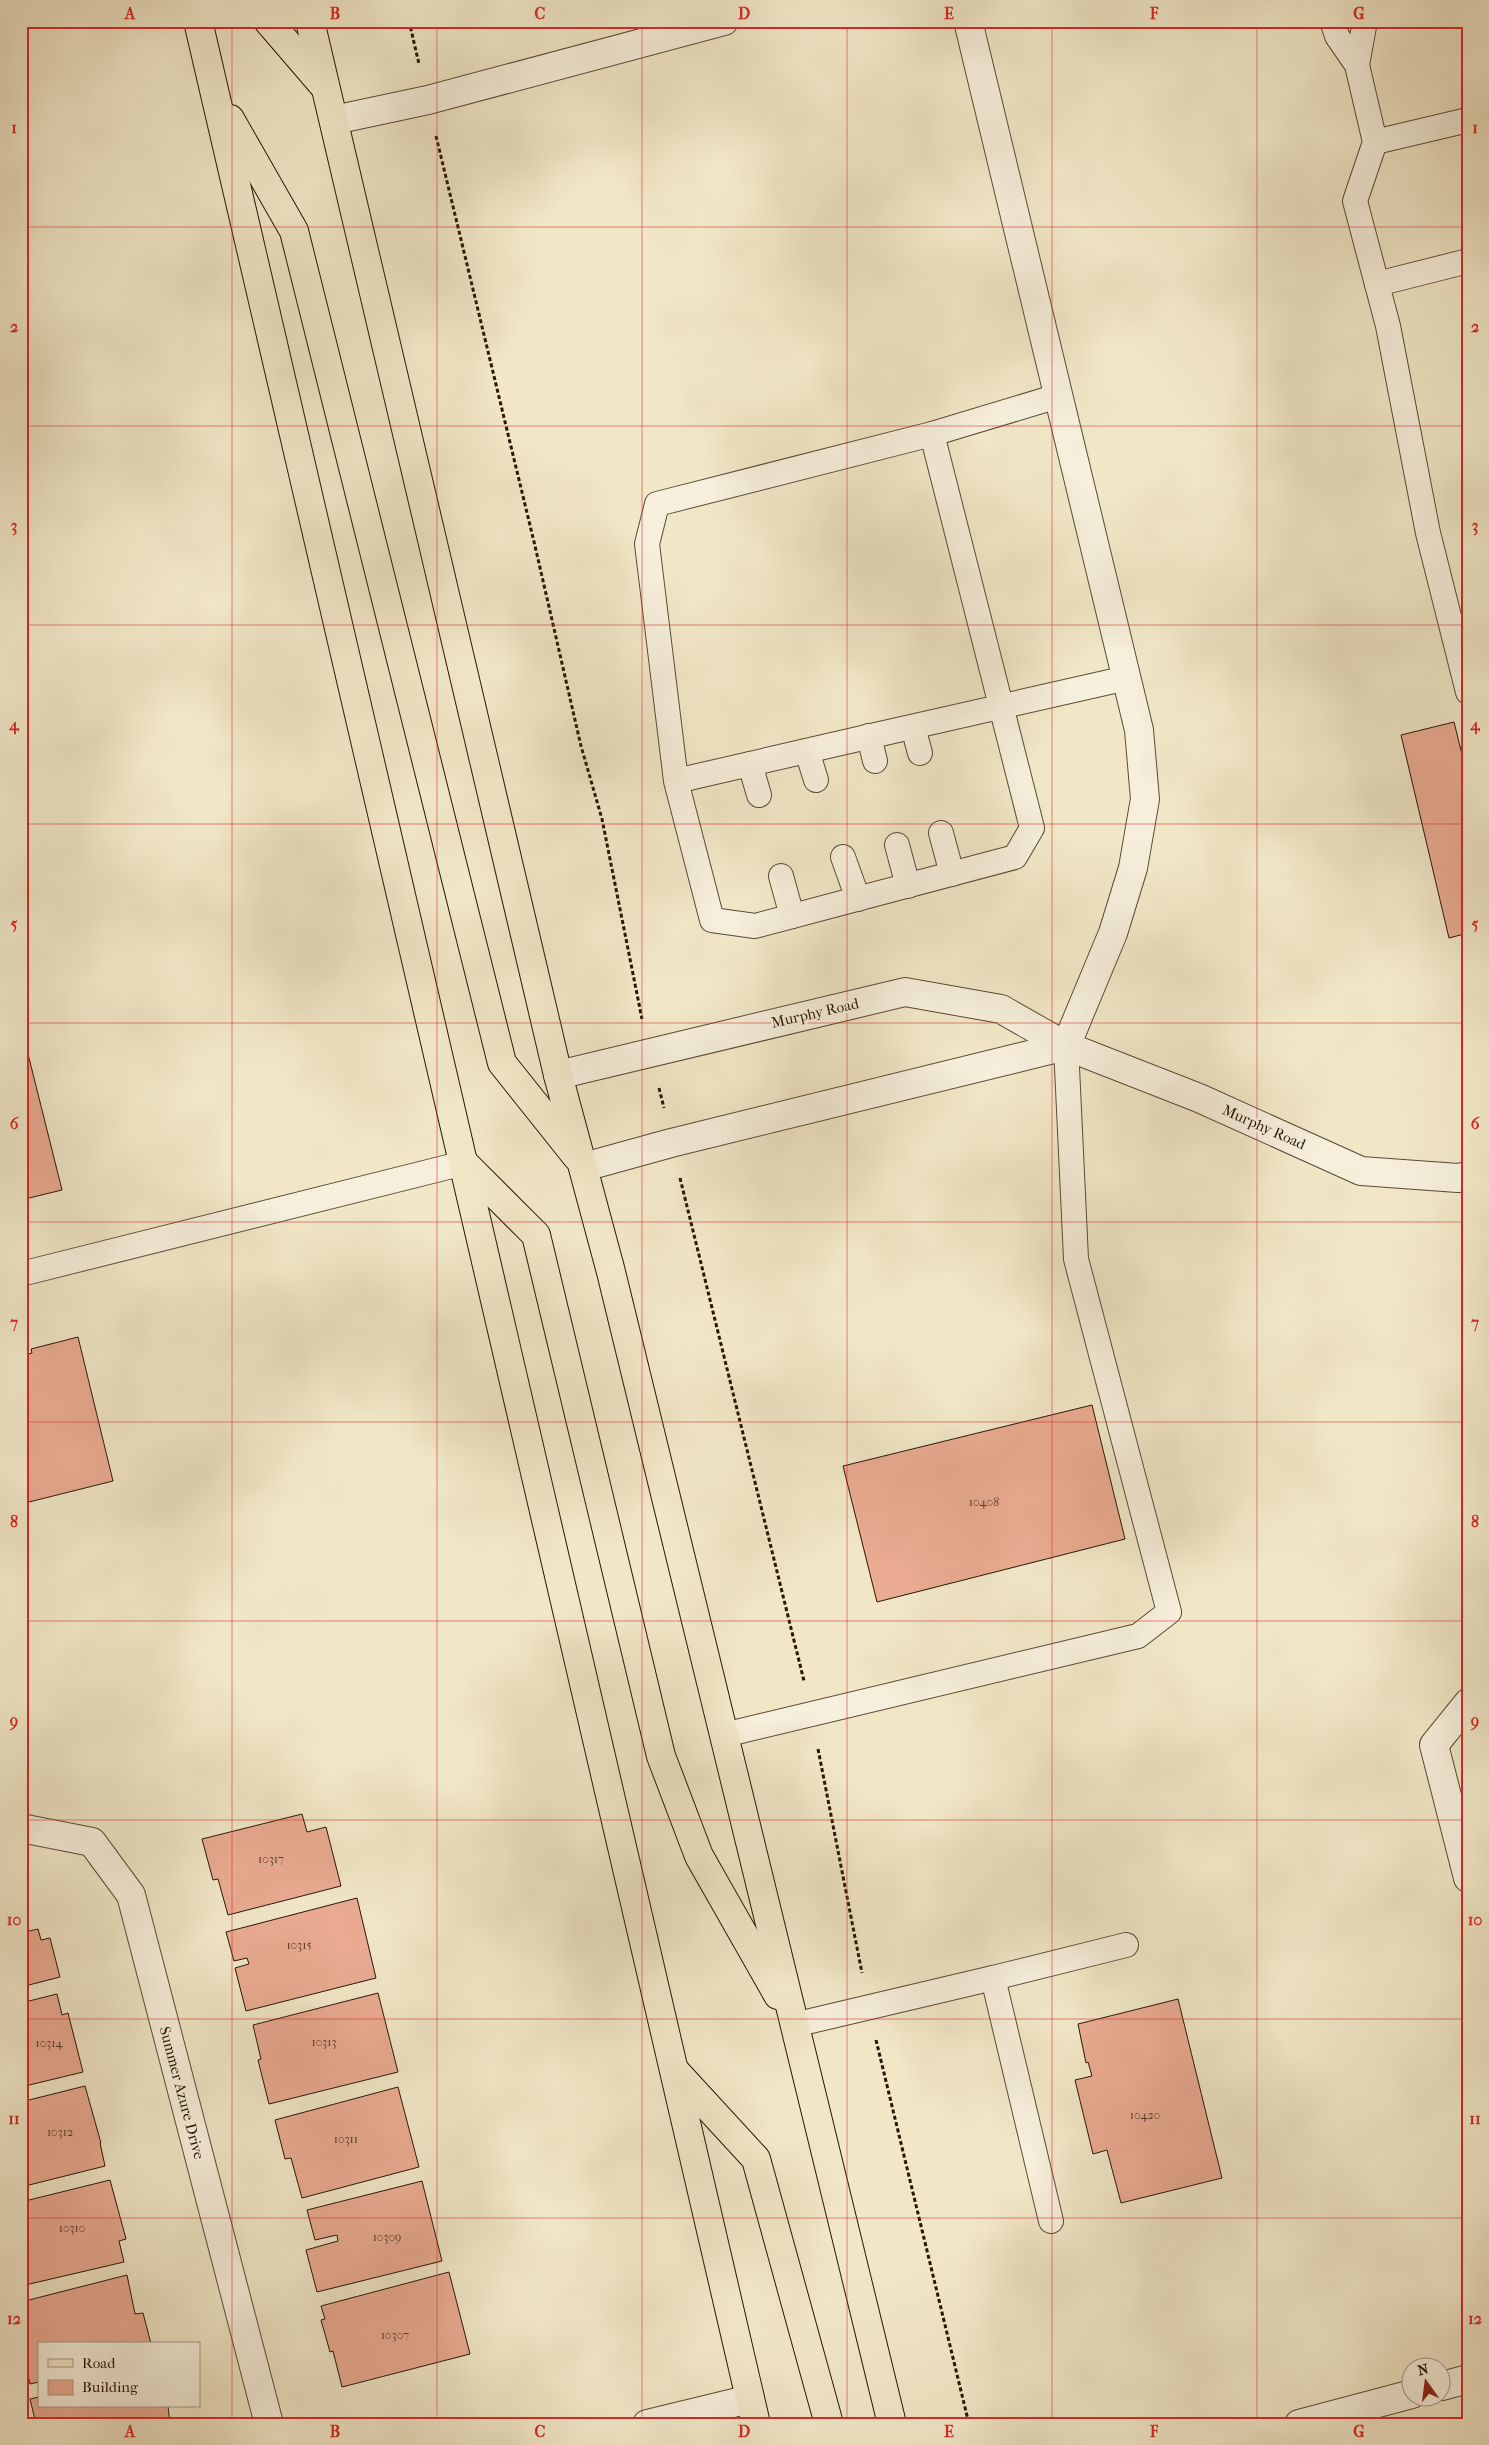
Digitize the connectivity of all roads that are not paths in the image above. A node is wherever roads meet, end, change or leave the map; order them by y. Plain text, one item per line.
1 (198, 21) edge
2 (268, 21) edge
3 (310, 21) edge
4 (724, 21) edge
5 (968, 21) edge
6 (1332, 21) edge
7 (1365, 21) edge
8 (1357, 65) junction
9 (326, 88) junction
10 (216, 94) junction
11 (334, 120) junction
12 (1468, 120) edge
13 (1375, 142) junction
14 (1468, 261) edge
15 (1377, 284) junction
16 (1058, 396) junction
17 (932, 434) junction
18 (1127, 678) junction
19 (1468, 692) edge
20 (1001, 706) junction
21 (913, 727) junction
22 (869, 736) junction
23 (807, 751) junction
24 (920, 753) dead end
25 (875, 761) dead end
26 (750, 764) junction
27 (816, 780) dead end
28 (676, 781) junction
29 (759, 795) dead end
30 (941, 833) dead end
31 (897, 845) dead end
32 (842, 856) dead end
33 (952, 874) junction
34 (781, 876) dead end
35 (908, 886) junction
36 (858, 899) junction
37 (792, 916) junction
38 (1066, 1046) junction
39 (558, 1074) junction
40 (464, 1163) junction
41 (584, 1166) junction
42 (1468, 1176) edge
43 (21, 1274) edge
44 (1468, 1703) edge
45 (724, 1735) junction
46 (21, 1828) edge
47 (1468, 1878) edge
48 (1126, 1945) dead end
49 (993, 1978) junction
50 (794, 2025) junction
51 (675, 2071) junction
52 (1051, 2221) dead end
53 (1468, 2379) edge
54 (1452, 2383) edge
55 (1402, 2397) edge
56 (753, 2411) edge
57 (269, 2424) edge
58 (648, 2424) edge
59 (828, 2424) edge
60 (892, 2424) edge
61 (1299, 2424) edge

1 - 10 main road
2 - 9 main road
3 - 9 main road
4 - 11 street
5 - 16 street
6 - 8 lane
7 - 8 lane
8 - 13 lane
9 - 11 main road
10 - 40 main road
10 - 41 main road
11 - 39 main road
12 - 13 lane
13 - 15 lane
14 - 15 lane
15 - 19 lane
16 - 17 lane
16 - 18 street
17 - 20 lane
17 - 28 lane
18 - 20 lane
18 - 38 street
20 - 21 lane
20 - 33 lane
21 - 22 lane
21 - 24 lane
22 - 23 lane
22 - 25 lane
23 - 26 lane
23 - 27 lane
26 - 28 lane
26 - 29 lane
28 - 37 lane
30 - 33 lane
31 - 35 lane
32 - 36 lane
33 - 35 lane
34 - 37 lane
35 - 36 lane
36 - 37 lane
38 - 39 street, Murphy Road
38 - 41 street
38 - 42 street, Murphy Road
38 - 45 lane
39 - 41 main road
40 - 43 lane
40 - 50 main road
40 - 51 main road
41 - 45 main road
44 - 47 street
45 - 50 main road
46 - 57 street, Summer Azure Drive
48 - 49 lane
49 - 50 lane
49 - 52 lane
50 - 60 main road
51 - 56 main road
51 - 59 main road
53 - 54 street
55 - 61 street
56 - 58 street

